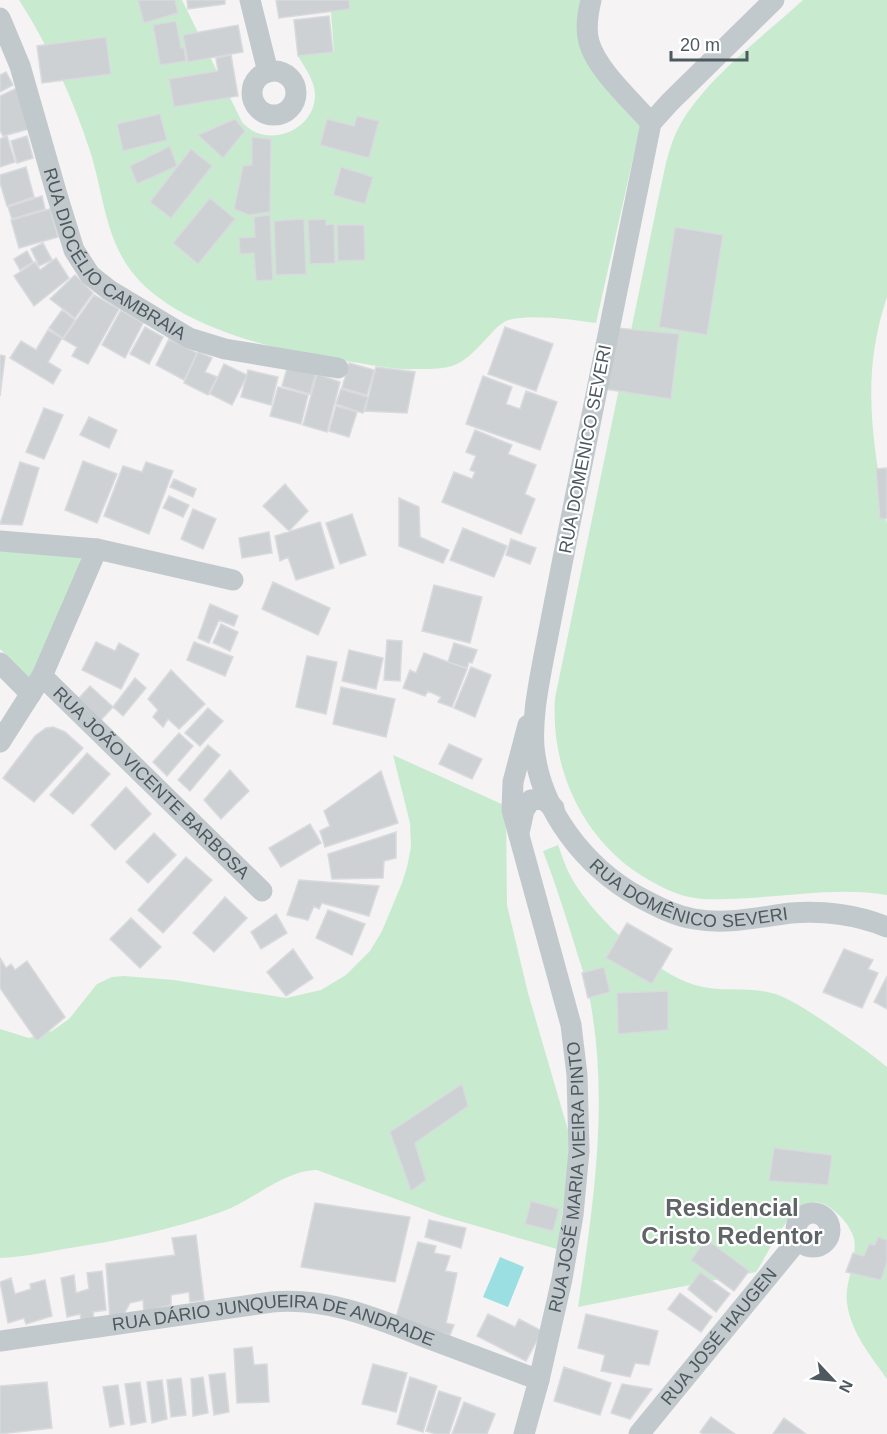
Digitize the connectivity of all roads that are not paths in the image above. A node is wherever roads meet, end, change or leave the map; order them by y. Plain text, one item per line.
1 (249, 0) edge
2 (591, 0) edge
3 (774, 0) edge
4 (0, 18) edge
5 (268, 72) dead end
6 (651, 123) junction
7 (338, 368) dead end
8 (0, 541) edge
9 (97, 549) junction
10 (232, 580) dead end
11 (0, 663) edge
12 (541, 675) junction
13 (42, 676) junction
14 (31, 694) junction
15 (0, 742) edge
16 (540, 776) joint
17 (554, 808) junction
18 (518, 835) junction
19 (262, 891) dead end
20 (887, 927) edge
21 (798, 1240) dead end
22 (0, 1341) edge
23 (539, 1380) junction
24 (526, 1433) edge
25 (639, 1434) edge

1 - 5 street
2 - 6 street
3 - 6 street
4 - 7 street, RUA DIOCÉLIO CAMBRAIA
6 - 12 street, RUA DOMENICO SEVERI
8 - 9 street
9 - 10 street
9 - 13 street
11 - 14 street, RUA JOÃO VICENTE BARBOSA
12 - 16 street, RUA DOMENICO SEVERI
12 - 18 street, RUA JOSÉ MARIA VIEIRA PINTO
13 - 14 street
13 - 19 street, RUA JOÃO VICENTE BARBOSA
14 - 15 street
16 - 17 street, RUA DOMÊNICO SEVERI
17 - 18 street
17 - 20 street, RUA DOMÊNICO SEVERI
18 - 23 street, RUA JOSÉ MARIA VIEIRA PINTO
21 - 25 street, RUA JOSÉ HAUGEN
22 - 23 street, RUA DÁRIO JUNQUEIRA DE ANDRADE
23 - 24 street, RUA JOSÉ MARIA VIEIRA PINTO

